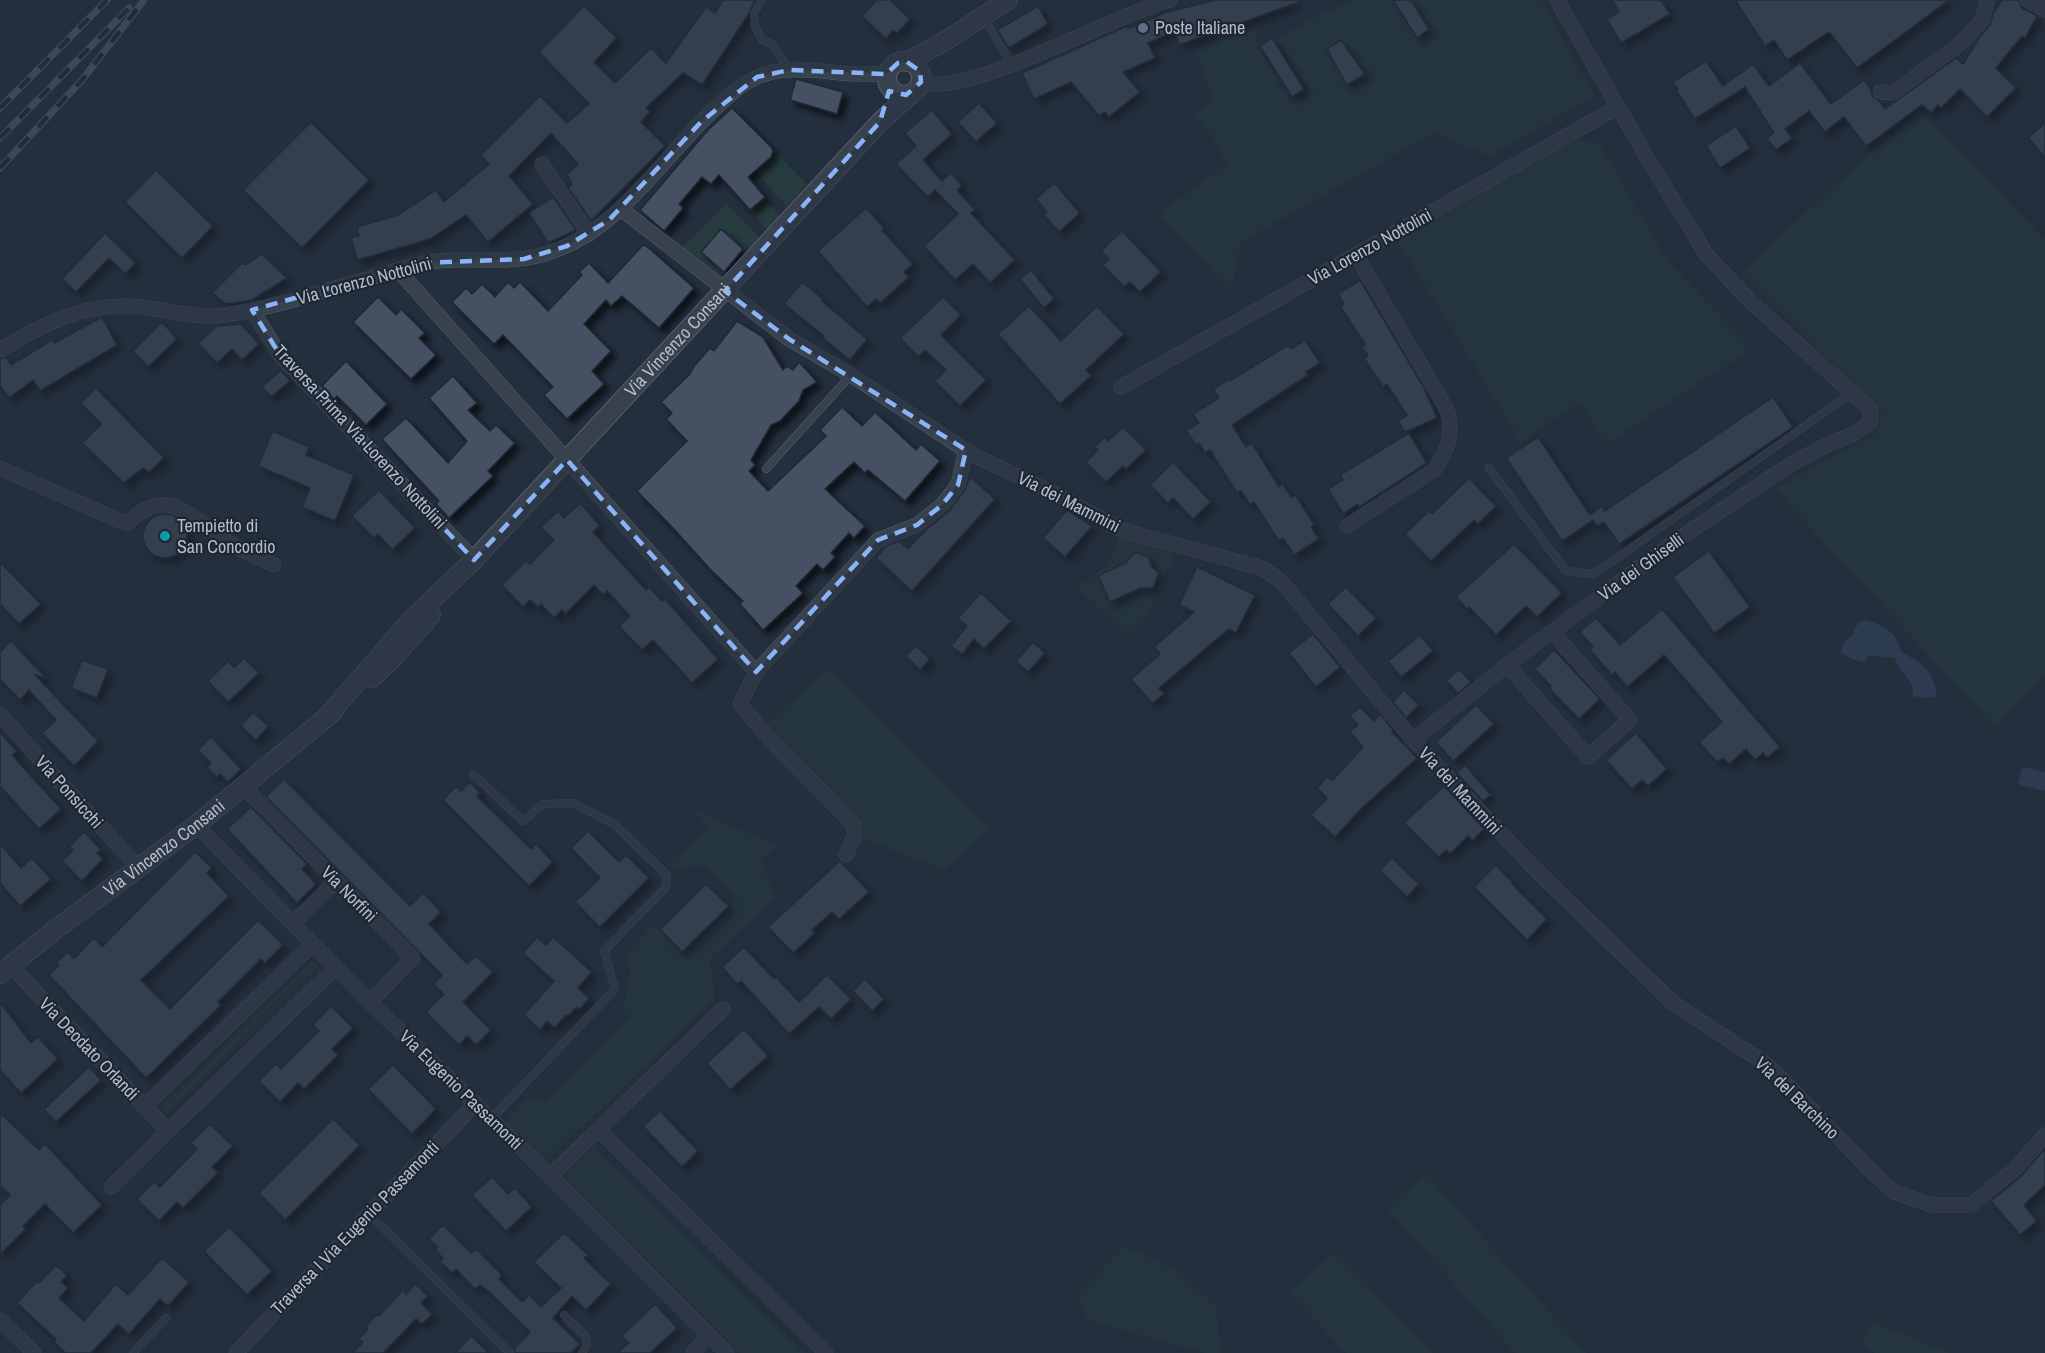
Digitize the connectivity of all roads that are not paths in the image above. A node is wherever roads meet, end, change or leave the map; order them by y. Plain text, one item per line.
1 (762, 0) edge
2 (1008, 0) edge
3 (1557, 0) edge
4 (1987, 0) edge
5 (2027, 0) edge
6 (1163, 1) edge
7 (2045, 10) edge
8 (982, 17) junction
9 (1012, 64) junction
10 (789, 70) junction
11 (915, 77) junction
12 (889, 81) junction
13 (1880, 92) dead end
14 (1618, 107) junction
15 (880, 122) junction
16 (542, 164) dead end
17 (621, 209) junction
18 (589, 234) junction
19 (1356, 255) junction
20 (398, 270) junction
21 (725, 291) junction
22 (252, 310) junction
23 (0, 350) edge
24 (851, 375) junction
25 (1121, 387) dead end
26 (1852, 393) junction
27 (966, 450) junction
28 (567, 460) junction
29 (0, 468) edge
30 (1489, 468) dead end
31 (766, 469) dead end
32 (1347, 526) dead end
33 (474, 560) junction
34 (274, 566) dead end
35 (1552, 632) junction
36 (1507, 665) junction
37 (756, 672) junction
38 (0, 714) edge
39 (1413, 740) junction
40 (473, 774) dead end
41 (244, 787) junction
42 (196, 825) junction
43 (846, 855) dead end
44 (1533, 867) joint
45 (139, 868) junction
46 (336, 881) junction
47 (293, 923) junction
48 (313, 944) junction
49 (336, 967) junction
50 (5, 970) edge
51 (370, 1002) junction
52 (723, 1009) dead end
53 (475, 1104) junction
54 (145, 1106) junction
55 (490, 1119) junction
56 (599, 1130) junction
57 (168, 1131) junction
58 (2045, 1135) edge
59 (550, 1176) junction
60 (111, 1187) dead end
61 (369, 1214) junction
62 (564, 1315) dead end
63 (166, 1318) dead end
64 (0, 1320) edge
65 (709, 1335) junction
66 (34, 1353) edge
67 (133, 1353) edge
68 (236, 1353) edge
69 (510, 1353) edge
70 (582, 1353) edge
71 (693, 1353) edge
72 (727, 1353) edge
73 (826, 1353) edge

1 - 10 lane
2 - 8 street
3 - 14 street
4 - 13 street
5 - 7 street
6 - 9 street
8 - 9 lane
8 - 11 street
9 - 11 street
10 - 12 street, Via Lorenzo Nottolini
10 - 17 street, Via Lorenzo Nottolini
11 - 12 street
11 - 12 street
11 - 15 street, Via Vincenzo Consani
12 - 15 street, Via Vincenzo Consani
14 - 19 street, Via Lorenzo Nottolini
14 - 26 street
15 - 21 street, Via Vincenzo Consani
16 - 18 street
17 - 18 street, Via Lorenzo Nottolini
17 - 21 street, Via dei Mammini
18 - 20 street, Via Lorenzo Nottolini
19 - 25 street, Via Lorenzo Nottolini
19 - 32 street
20 - 22 street, Via Lorenzo Nottolini
20 - 28 street
21 - 24 street, Via dei Mammini
21 - 28 street, Via Vincenzo Consani
22 - 23 street, Via Lorenzo Nottolini
22 - 33 street, Traversa Prima Via Lorenzo Nottolini
24 - 27 street, Via dei Mammini
24 - 31 lane
26 - 30 lane
26 - 35 street, Via dei Ghiselli
27 - 37 street
27 - 39 street, Via dei Mammini
28 - 33 street, Via Vincenzo Consani
28 - 37 street
29 - 34 street
33 - 41 street, Via Vincenzo Consani
35 - 36 street, Via dei Ghiselli
35 - 36 street
36 - 39 street, Via dei Ghiselli
37 - 43 street
38 - 45 street, Via Ponsicchi
39 - 44 street, Via dei Mammini
40 - 55 lane
41 - 42 street, Via Vincenzo Consani
41 - 46 street, Via Norfini
42 - 45 street, Via Vincenzo Consani
42 - 47 street, Via Eugenio Passamonti
44 - 58 street, Via del Barchino
45 - 50 street, Via Vincenzo Consani
46 - 47 street
46 - 51 street, Via Norfini
47 - 48 street, Via Eugenio Passamonti
48 - 49 street, Via Eugenio Passamonti
48 - 54 street
49 - 51 street, Via Eugenio Passamonti
49 - 57 street
50 - 54 street, Via Deodato Orlandi
51 - 53 street, Via Eugenio Passamonti
52 - 56 street
53 - 55 street, Via Eugenio Passamonti
53 - 61 street, Traversa I Via Eugenio Passamonti
54 - 57 street, Via Deodato Orlandi
55 - 59 street, Via Eugenio Passamonti
56 - 59 street
56 - 73 street
57 - 60 street
59 - 65 street, Via Eugenio Passamonti
61 - 68 street, Traversa I Via Eugenio Passamonti
61 - 69 lane
62 - 70 lane
63 - 67 lane
64 - 66 street
65 - 71 street
65 - 72 street, Via Eugenio Passamonti

